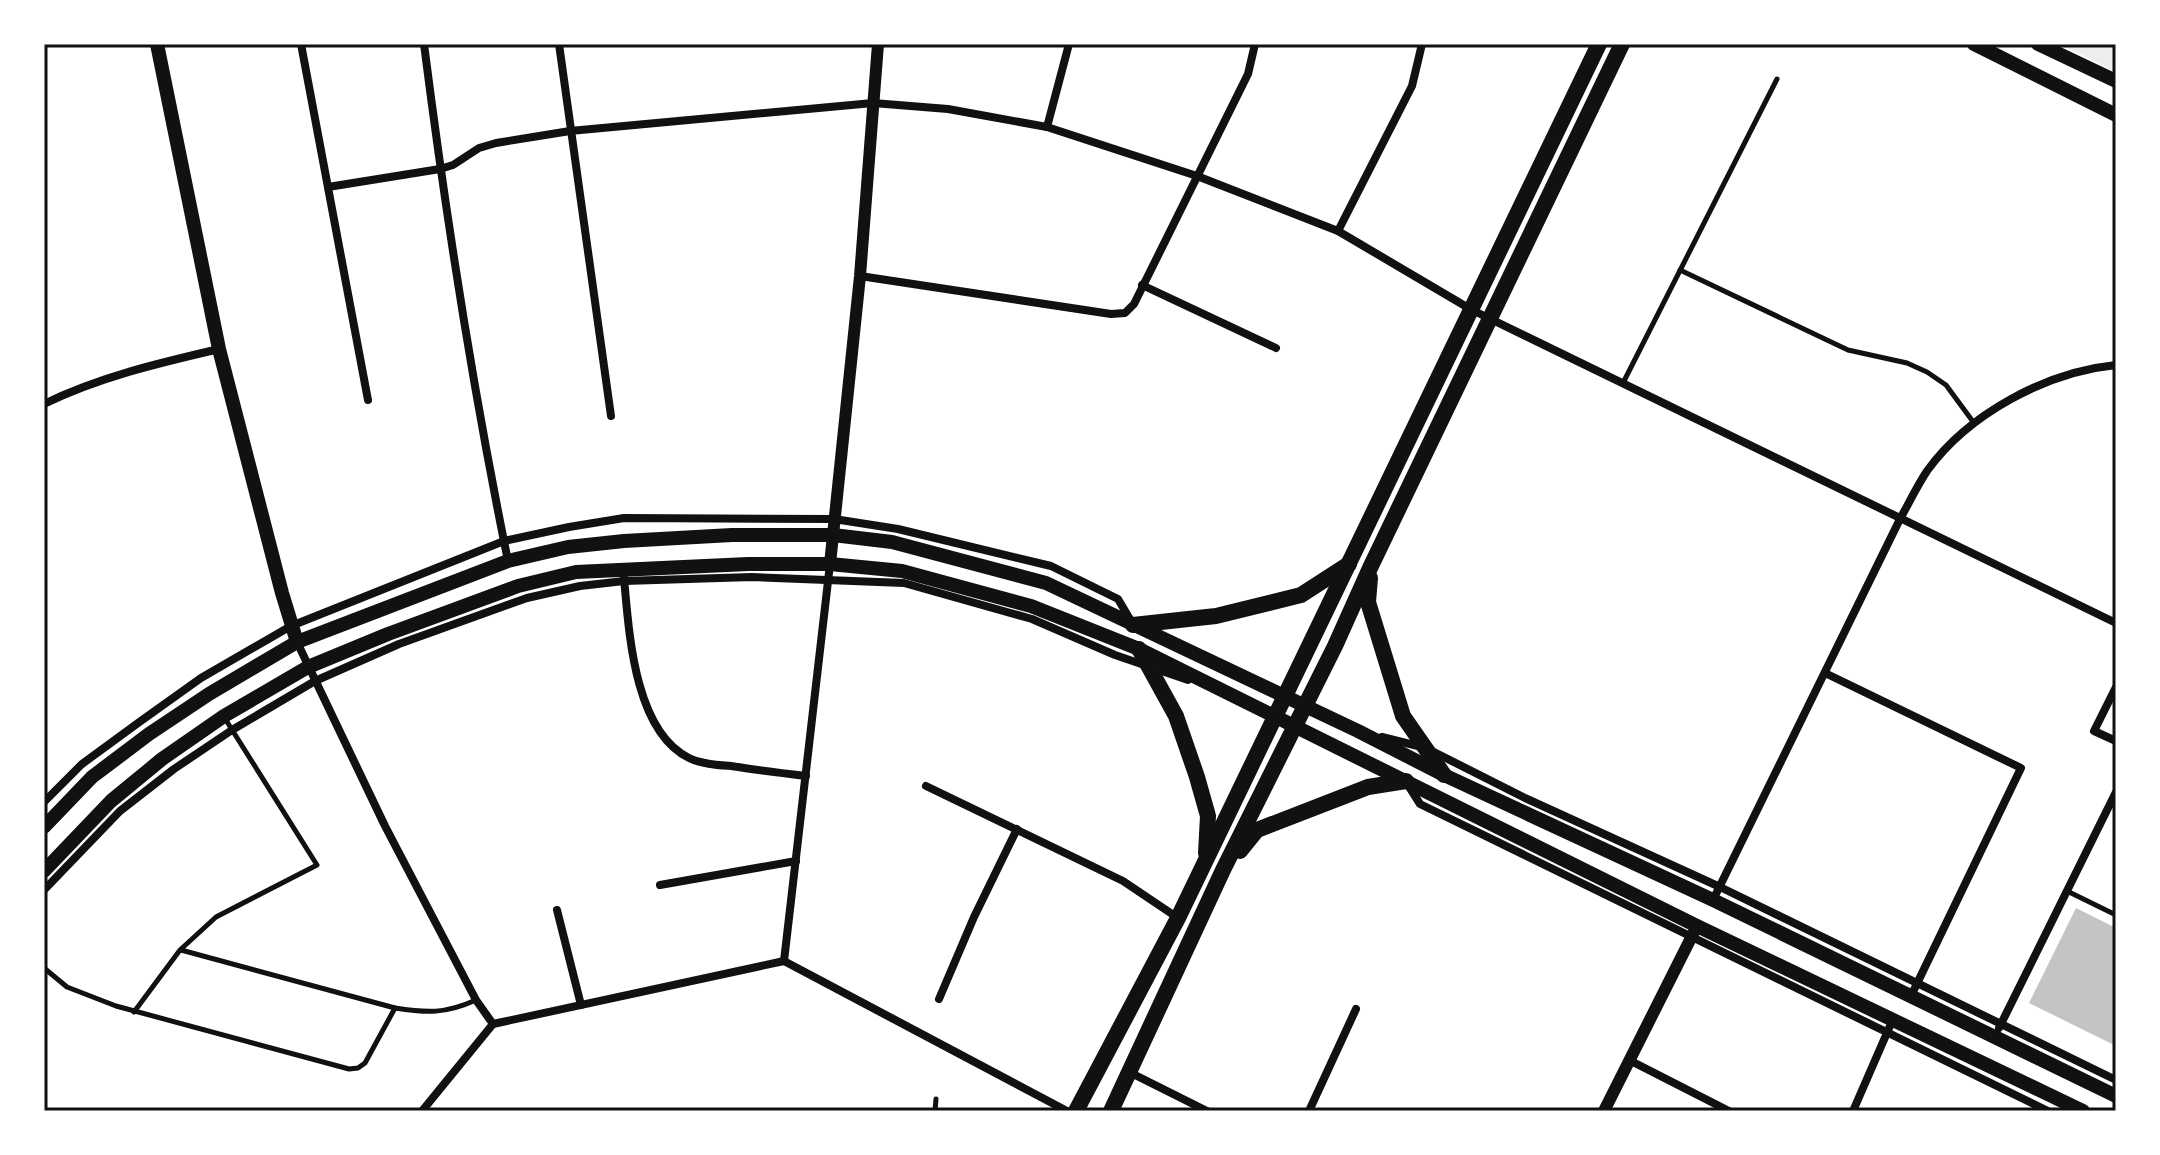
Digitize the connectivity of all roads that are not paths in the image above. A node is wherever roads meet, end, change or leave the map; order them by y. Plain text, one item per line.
1 (157, 44) edge
2 (301, 44) edge
3 (424, 44) edge
4 (559, 44) edge
5 (878, 44) edge
6 (1069, 44) edge
7 (1255, 44) edge
8 (1422, 44) edge
9 (1599, 44) edge
10 (1622, 44) edge
11 (1974, 44) edge
12 (2038, 44) edge
13 (1777, 79) dead end
14 (2116, 81) edge
15 (873, 103) junction
16 (2116, 115) edge
17 (1047, 127) junction
18 (570, 131) junction
19 (440, 169) junction
20 (1197, 176) junction
21 (328, 187) junction
22 (1338, 231) junction
23 (1680, 270) junction
24 (860, 276) junction
25 (1142, 285) junction
26 (1472, 310) junction
27 (1489, 319) junction
28 (1276, 348) dead end
29 (219, 349) junction
30 (2116, 365) edge
31 (1623, 384) junction
32 (368, 400) dead end
33 (44, 404) edge
34 (611, 416) dead end
35 (1974, 423) junction
36 (834, 519) junction
37 (1900, 519) junction
38 (833, 535) junction
39 (504, 541) junction
40 (508, 561) junction
41 (1350, 563) junction
42 (1370, 568) junction
43 (829, 571) junction
44 (623, 575) junction
45 (2116, 623) edge
46 (1133, 625) junction
47 (291, 626) junction
48 (297, 642) junction
49 (1139, 649) junction
50 (1149, 668) junction
51 (1825, 673) junction
52 (312, 674) junction
53 (2116, 687) edge
54 (1221, 690) junction
55 (1285, 697) junction
56 (1305, 706) junction
57 (224, 716) junction
58 (1275, 716) junction
59 (1295, 726) junction
60 (232, 730) junction
61 (1358, 731) junction
62 (2116, 741) edge
63 (1426, 748) junction
64 (1444, 775) junction
65 (806, 776) junction
66 (1406, 781) junction
67 (926, 786) dead end
68 (2116, 792) edge
69 (44, 802) edge
70 (44, 827) edge
71 (1017, 829) junction
72 (796, 861) junction
73 (1205, 862) junction
74 (1223, 870) junction
75 (44, 871) edge
76 (660, 885) dead end
77 (44, 890) edge
78 (2067, 891) junction
79 (1716, 894) junction
80 (557, 910) dead end
81 (2116, 915) edge
82 (1178, 918) junction
83 (1694, 932) junction
84 (180, 950) junction
85 (784, 961) junction
86 (44, 968) edge
87 (1914, 990) junction
88 (939, 999) dead end
89 (476, 1000) junction
90 (581, 1005) junction
91 (395, 1008) junction
92 (1356, 1009) dead end
93 (134, 1012) junction
94 (1893, 1019) junction
95 (493, 1024) junction
96 (1998, 1030) junction
97 (1887, 1034) junction
98 (1629, 1060) junction
99 (1129, 1072) junction
100 (2116, 1080) edge
101 (2116, 1096) edge
102 (936, 1099) dead end
103 (425, 1110) edge
104 (935, 1111) edge
105 (1067, 1111) edge
106 (1076, 1111) edge
107 (1111, 1111) edge
108 (1207, 1111) edge
109 (1309, 1111) edge
110 (1604, 1111) edge
111 (1729, 1111) edge
112 (1853, 1111) edge
113 (2048, 1111) edge
114 (2083, 1111) edge

1 - 29 main road
2 - 21 street
3 - 19 street
4 - 18 street
5 - 15 street
6 - 17 street
7 - 20 street
8 - 22 street
9 - 26 main road
10 - 27 main road
11 - 16 main road
12 - 14 main road
13 - 23 lane
15 - 17 street
15 - 18 street
15 - 24 street
17 - 20 street
18 - 19 street
18 - 34 street
19 - 21 street
19 - 39 street
20 - 22 street
20 - 25 street
21 - 32 street
22 - 26 street
23 - 31 lane
23 - 35 lane
24 - 25 street
24 - 36 street
25 - 28 street
26 - 27 street
26 - 41 main road
27 - 31 street
27 - 42 main road
29 - 33 street
29 - 47 main road
30 - 35 street
31 - 37 street
35 - 37 street
36 - 38 street
36 - 39 street
36 - 46 street
37 - 45 street
37 - 51 street
38 - 40 main road
38 - 43 street
38 - 46 main road
39 - 40 street
39 - 47 street
40 - 48 main road
41 - 46 main road
41 - 55 main road
42 - 56 main road
42 - 63 main road
43 - 44 main road
43 - 49 main road
43 - 50 street
43 - 65 street
44 - 52 main road
44 - 65 street
46 - 55 main road
47 - 48 main road
47 - 69 street
48 - 52 street
48 - 70 main road
49 - 50 main road
49 - 54 main road
50 - 54 street
50 - 73 main road
51 - 79 street
51 - 87 street
52 - 57 main road
52 - 60 street
52 - 89 street
53 - 62 street
54 - 58 main road
55 - 56 main road
55 - 58 main road
56 - 59 main road
56 - 61 main road
57 - 60 lane
57 - 75 main road
58 - 59 main road
58 - 73 main road
59 - 66 main road
59 - 74 main road
60 - 77 street
60 - 84 lane
61 - 63 street
61 - 64 main road
63 - 64 main road
63 - 79 street
64 - 79 main road
65 - 72 street
66 - 74 main road
66 - 83 main road
67 - 71 street
68 - 78 street
71 - 82 street
71 - 88 street
72 - 76 street
72 - 85 street
73 - 82 main road
74 - 99 main road
78 - 81 lane
78 - 96 street
79 - 87 main road
80 - 90 street
82 - 106 main road
83 - 94 main road
83 - 97 street
83 - 98 street
84 - 91 lane
84 - 93 lane
85 - 90 street
85 - 105 street
86 - 93 lane
87 - 96 main road
89 - 91 lane
89 - 95 street
90 - 95 street
91 - 93 lane
92 - 109 street
94 - 97 street
94 - 114 main road
95 - 103 street
96 - 100 street
96 - 101 main road
97 - 112 street
97 - 113 street
98 - 110 street
98 - 111 street
99 - 107 main road
99 - 108 street
102 - 104 lane

